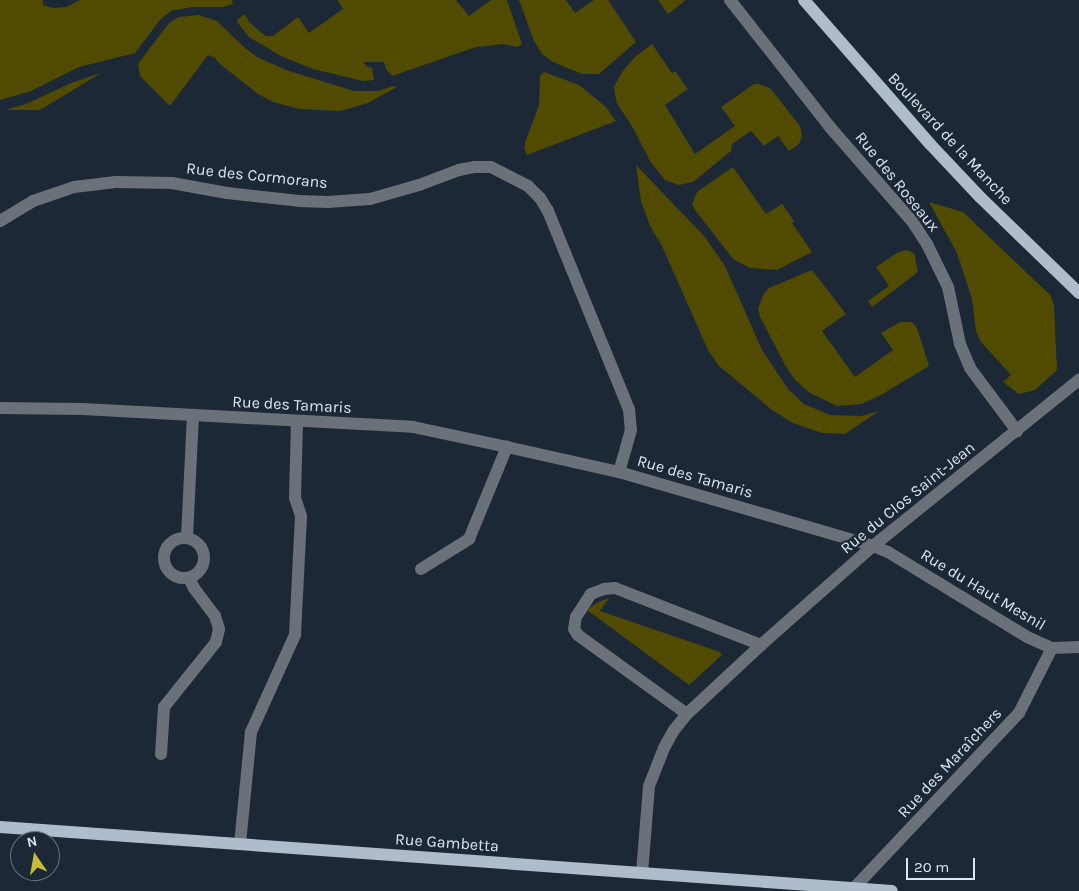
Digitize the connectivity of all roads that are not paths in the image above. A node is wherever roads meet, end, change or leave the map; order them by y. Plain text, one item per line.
1 (730, 0) edge
2 (804, 0) edge
3 (0, 221) edge
4 (1079, 293) edge
5 (1079, 380) edge
6 (0, 408) edge
7 (193, 416) junction
8 (297, 422) junction
9 (1017, 430) junction
10 (507, 446) junction
11 (619, 472) junction
12 (187, 537) junction
13 (873, 546) junction
14 (421, 569) dead end
15 (189, 578) junction
16 (761, 644) junction
17 (1079, 647) edge
18 (1052, 648) junction
19 (687, 714) junction
20 (161, 754) dead end
21 (0, 827) edge
22 (240, 844) junction
23 (642, 873) junction
24 (854, 888) junction
25 (831, 889) edge
26 (892, 891) edge

1 - 9 street, Rue des Roseaux
2 - 4 main road, Boulevard de la Manche
3 - 11 street, Rue des Cormorans
5 - 9 street, Rue du Clos Saint-Jean
6 - 7 street, Rue des Tamaris
7 - 8 street, Rue des Tamaris
7 - 12 street
8 - 10 street, Rue des Tamaris
8 - 22 street
9 - 13 street, Rue du Clos Saint-Jean
10 - 11 street, Rue des Tamaris
10 - 14 street
11 - 13 street, Rue des Tamaris
12 - 15 street
12 - 15 street
13 - 16 street, Rue du Clos Saint-Jean
13 - 18 street, Rue du Haut Mesnil
15 - 20 street
16 - 19 street, Rue du Clos Saint-Jean
16 - 19 street
17 - 18 street, Rue du Haut Mesnil
18 - 24 street, Rue des Maraîchers
19 - 23 street, Rue du Clos Saint-Jean
21 - 22 main road, Rue Gambetta
22 - 23 main road, Rue Gambetta
23 - 25 main road, Rue Gambetta
24 - 25 main road, Rue Gambetta
24 - 26 main road, Rue Gambetta

